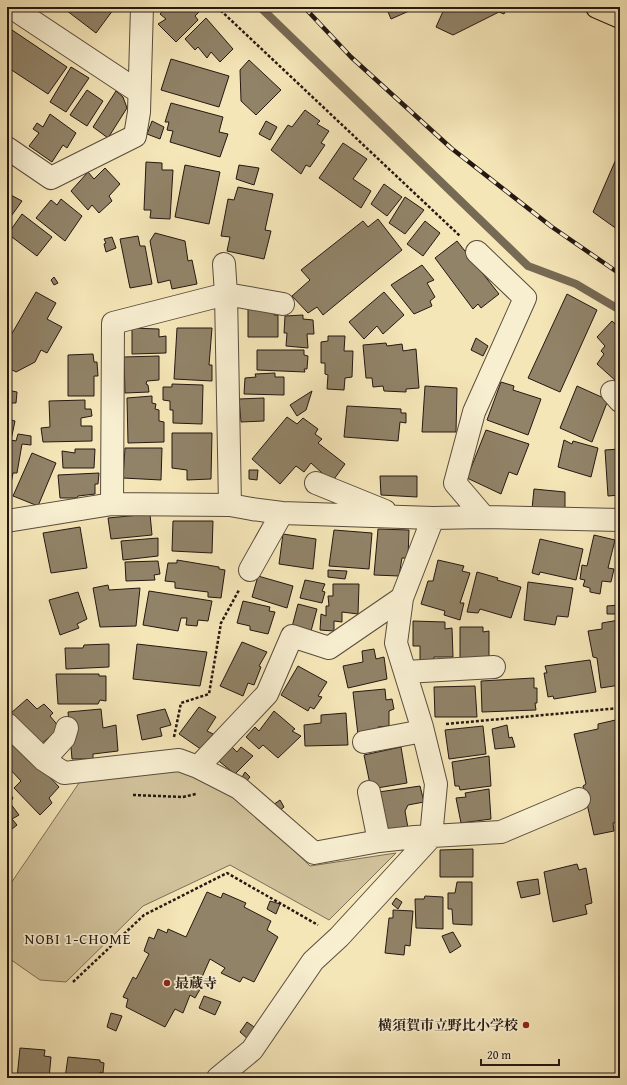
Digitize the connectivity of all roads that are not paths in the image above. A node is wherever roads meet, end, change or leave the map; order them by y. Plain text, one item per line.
1 (11, 7) edge
2 (142, 7) edge
3 (598, 7) edge
4 (620, 17) edge
5 (139, 92) junction
6 (7, 148) edge
7 (477, 252) road end
8 (224, 264) dead end
9 (226, 294) junction
10 (283, 304) dead end
11 (316, 483) dead end
12 (112, 504) junction
13 (230, 505) junction
14 (282, 513) junction
15 (399, 516) junction
16 (484, 517) junction
17 (433, 518) junction
18 (620, 520) edge
19 (7, 521) edge
20 (250, 570) road end
21 (402, 598) junction
22 (494, 667) dead end
23 (405, 672) junction
24 (7, 724) edge
25 (67, 728) dead end
26 (422, 729) junction
27 (364, 742) dead end
28 (44, 760) junction
29 (198, 767) junction
30 (369, 792) dead end
31 (579, 799) dead end
32 (431, 837) junction
33 (379, 841) junction
34 (218, 1078) edge

1 - 5 street
2 - 5 street
3 - 4 highway
5 - 6 street
7 - 16 street
8 - 9 street
9 - 10 street
9 - 12 street
9 - 13 street
11 - 15 street
12 - 13 street
12 - 19 street
13 - 14 street
14 - 15 street
14 - 20 street
15 - 17 street
16 - 17 street
16 - 18 street
17 - 21 street
21 - 23 street
21 - 29 street
22 - 23 street
23 - 26 street
24 - 28 street
25 - 28 street
26 - 27 street
26 - 32 street
28 - 29 street
29 - 33 street
30 - 33 street
31 - 32 street
32 - 33 street
32 - 34 street

